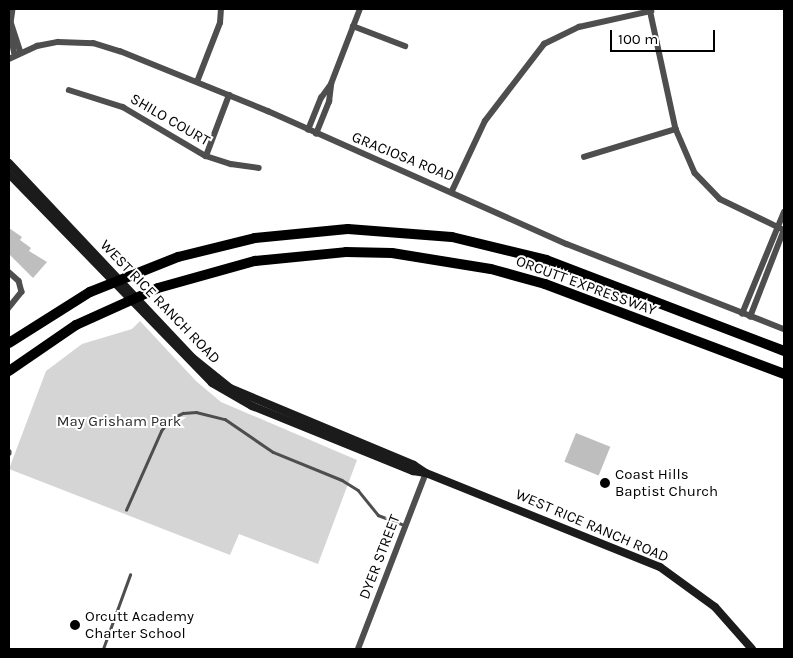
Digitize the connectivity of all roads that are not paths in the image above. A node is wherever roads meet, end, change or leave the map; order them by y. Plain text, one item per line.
1 (13, 9) edge
2 (221, 9) edge
3 (360, 9) edge
4 (650, 10) edge
5 (353, 26) junction
6 (405, 46) dead end
7 (18, 53) junction
8 (9, 59) edge
9 (197, 82) junction
10 (331, 84) junction
11 (69, 90) dead end
12 (229, 96) junction
13 (676, 129) junction
14 (308, 130) junction
15 (316, 134) junction
16 (206, 156) junction
17 (584, 157) dead end
18 (9, 163) edge
19 (260, 168) dead end
20 (9, 174) edge
21 (452, 191) junction
22 (784, 212) edge
23 (776, 227) junction
24 (784, 230) edge
25 (9, 272) edge
26 (9, 308) edge
27 (742, 314) junction
28 (750, 317) junction
29 (784, 329) edge
30 (9, 343) edge
31 (784, 351) edge
32 (9, 371) edge
33 (784, 374) edge
34 (426, 473) junction
35 (126, 510) dead end
36 (406, 526) junction
37 (130, 575) dead end
38 (103, 649) edge
39 (358, 649) edge
40 (752, 649) edge

1 - 7 street
2 - 9 street
3 - 5 street
4 - 13 street
4 - 21 street
5 - 6 street
5 - 10 street
7 - 8 street, GRACIOSA ROAD
7 - 9 street, GRACIOSA ROAD
9 - 12 street, GRACIOSA ROAD
10 - 14 street
10 - 15 street
11 - 16 street, SHILO COURT
12 - 14 street, GRACIOSA ROAD
12 - 16 street
13 - 17 street
13 - 23 street
14 - 15 street, GRACIOSA ROAD
15 - 21 street, GRACIOSA ROAD
16 - 19 street, SHILO COURT
18 - 34 main road, WEST RICE RANCH ROAD
20 - 34 main road, WEST RICE RANCH ROAD
21 - 27 street, GRACIOSA ROAD
22 - 23 street
23 - 24 street
23 - 27 street
24 - 28 street
25 - 26 street
27 - 28 street, GRACIOSA ROAD
28 - 29 street, GRACIOSA ROAD
30 - 31 highway, ORCUTT EXPRESSWAY
32 - 33 highway, ORCUTT EXPRESSWAY
34 - 36 street, DYER STREET
34 - 40 main road, WEST RICE RANCH ROAD
35 - 36 lane
36 - 39 street, DYER STREET
37 - 38 lane

